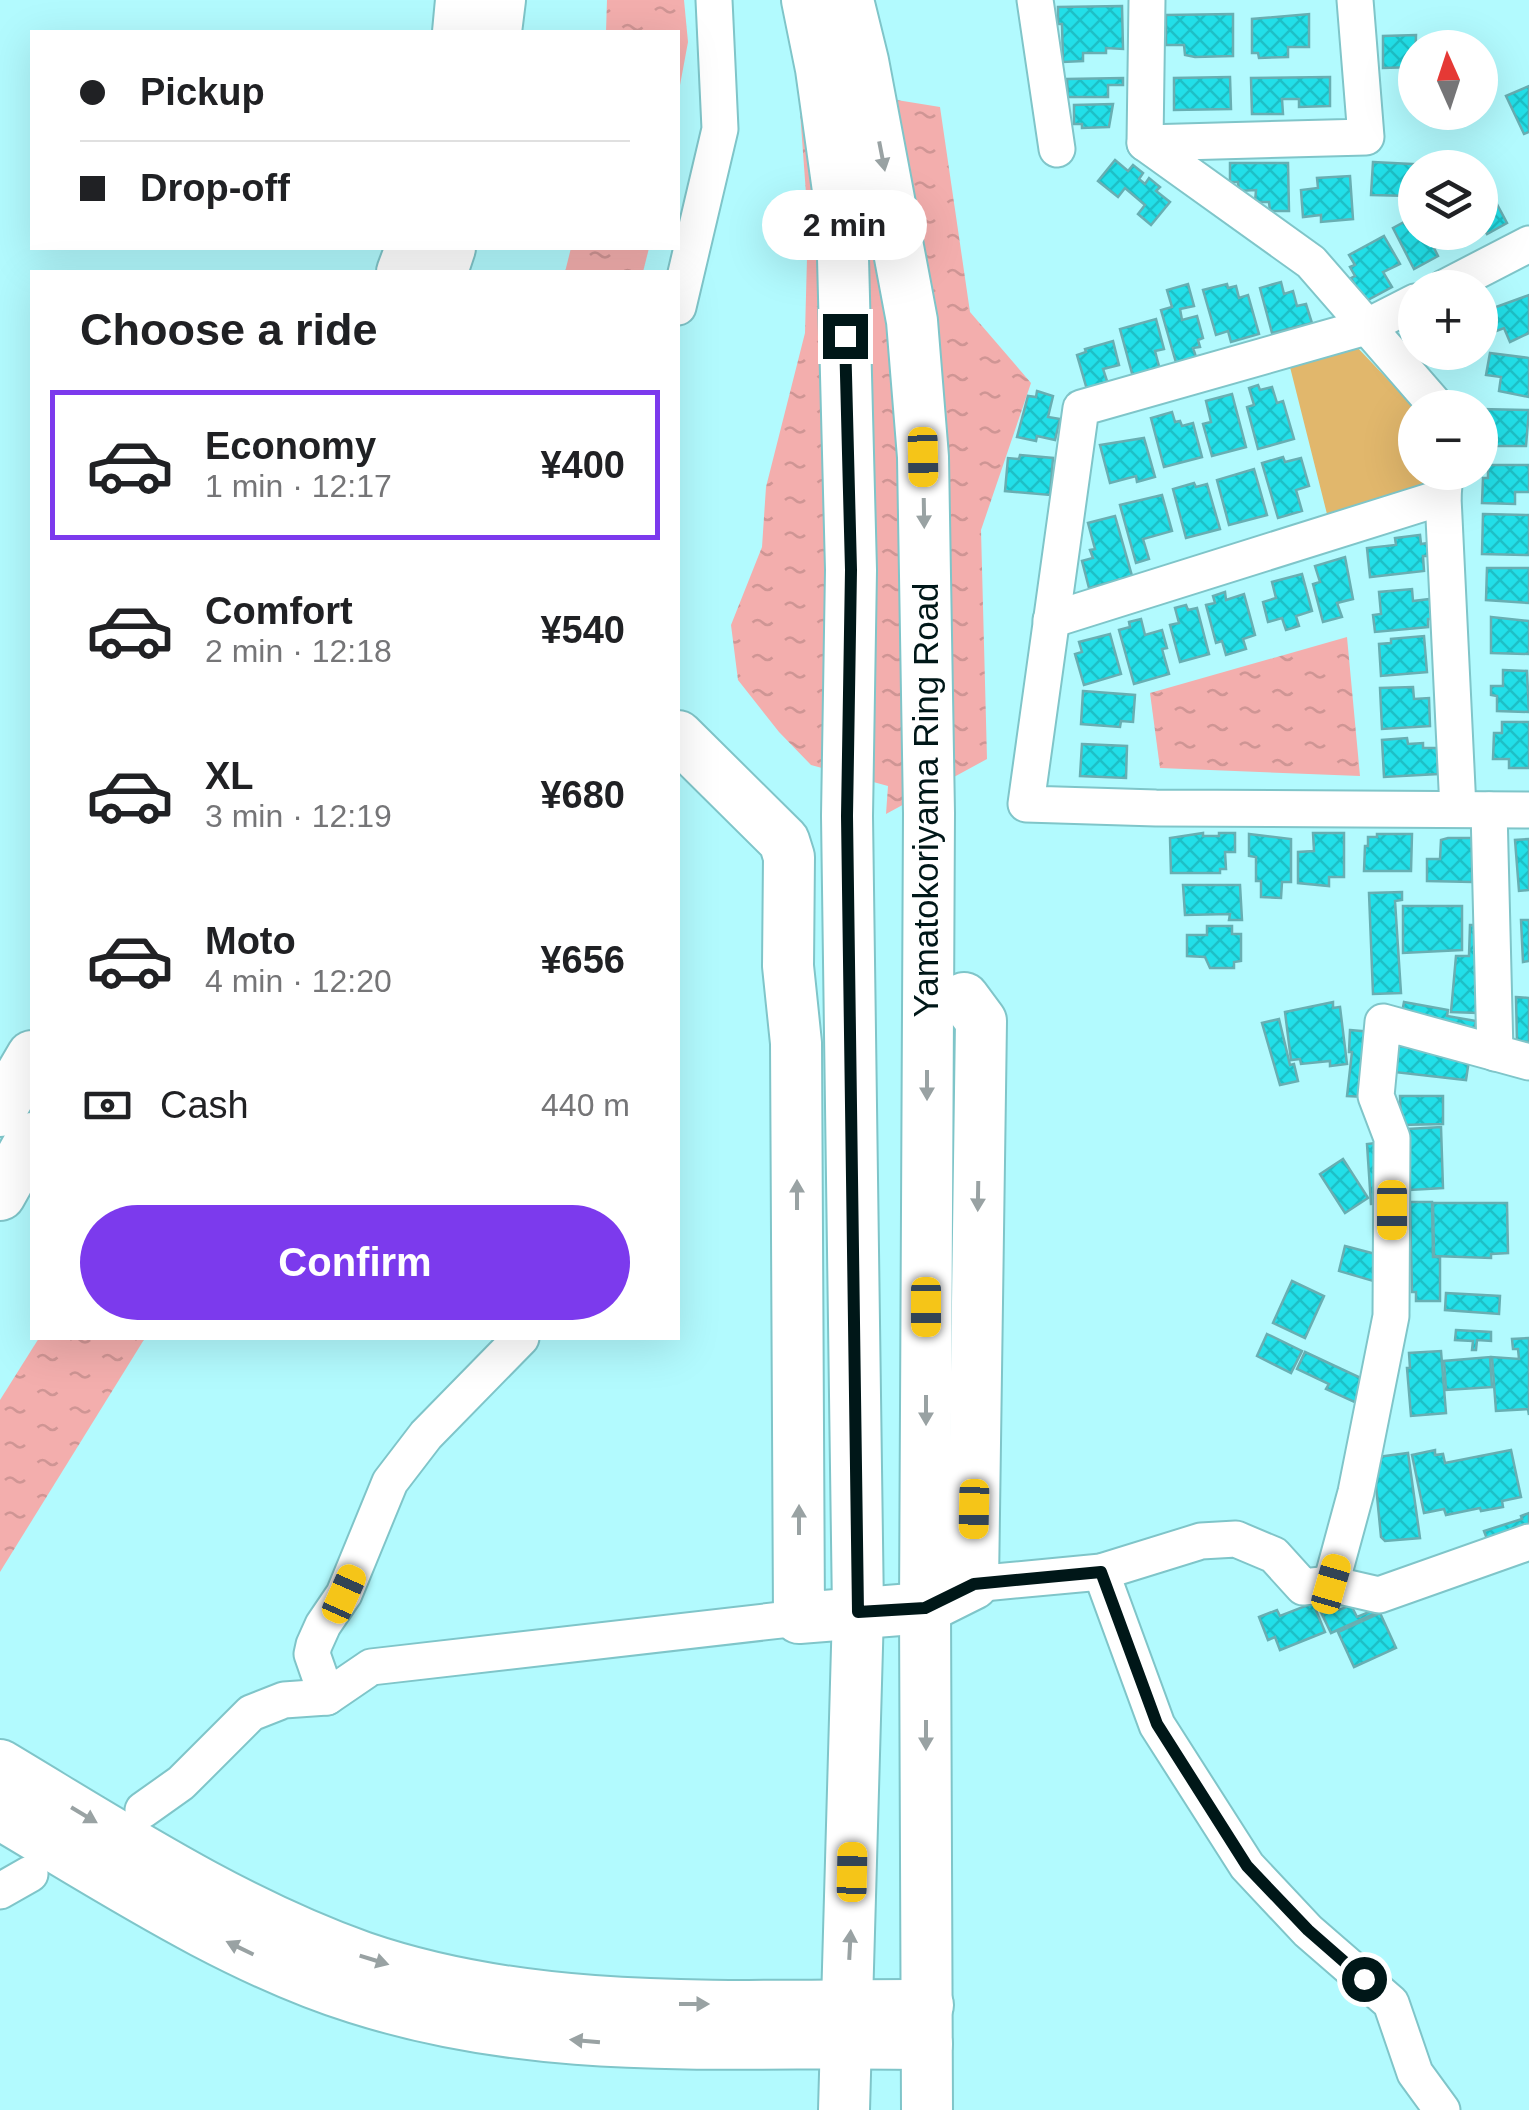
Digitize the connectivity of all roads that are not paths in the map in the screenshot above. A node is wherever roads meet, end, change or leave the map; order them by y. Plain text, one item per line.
1 (461, 0) edge
2 (500, 0) edge
3 (714, 0) edge
4 (807, 0) edge
5 (848, 0) edge
6 (1035, 0) edge
7 (1146, 0) edge
8 (1355, 0) edge
9 (458, 30) edge
10 (496, 30) edge
11 (842, 65) junction
12 (1145, 143) junction
13 (1056, 149) dead end
14 (1529, 244) edge
15 (1479, 270) edge
16 (680, 298) edge
17 (1398, 311) edge
18 (1366, 327) junction
19 (1422, 390) edge
20 (1429, 490) edge
21 (1444, 490) edge
22 (1051, 620) junction
23 (680, 738) edge
24 (1474, 809) junction
25 (1529, 810) edge
26 (916, 998) dead end
27 (1512, 1057) edge
28 (30, 1059) edge
29 (0, 1111) edge
30 (30, 1142) edge
31 (0, 1194) edge
32 (518, 1340) edge
33 (1529, 1542) edge
34 (1101, 1572) junction
35 (974, 1584) junction
36 (1331, 1584) junction
37 (925, 1608) junction
38 (858, 1612) junction
39 (800, 1618) junction
40 (328, 1697) junction
41 (0, 1765) edge
42 (143, 1810) dead end
43 (0, 1814) edge
44 (844, 2023) junction
45 (928, 2024) junction
46 (844, 2110) edge
47 (927, 2110) edge
48 (1442, 2110) edge

1 - 9 main road
2 - 10 main road
3 - 16 street
4 - 11 main road, Yamatokoriyama Ring Road
5 - 11 main road, Yamatokoriyama Ring Road
6 - 13 street
7 - 12 street
8 - 12 street
11 -> 37 main road, Yamatokoriyama Ring Road
11 - 38 main road, Yamatokoriyama Ring Road
12 - 18 street
14 - 15 street
17 - 18 street
18 - 19 street
18 - 22 street
20 - 22 street
21 - 24 street
22 - 24 street
39 -> 23 main road
24 - 25 street
24 - 27 street
26 -> 35 main road, Yamatokoriyama Ring Road
27 - 36 street
28 - 29 main road
30 - 31 main road
32 - 40 street
33 - 36 street
34 - 35 street
34 - 36 street
34 - 48 street
35 - 37 main road
37 - 38 main road
37 -> 45 main road, Yamatokoriyama Ring Road
38 - 39 main road
44 -> 38 main road, Yamatokoriyama Ring Road
39 - 40 street
40 - 42 street
41 -> 44 main road
44 -> 43 main road
44 - 45 main road
44 - 46 main road, Yamatokoriyama Ring Road
45 - 47 main road, Yamatokoriyama Ring Road

